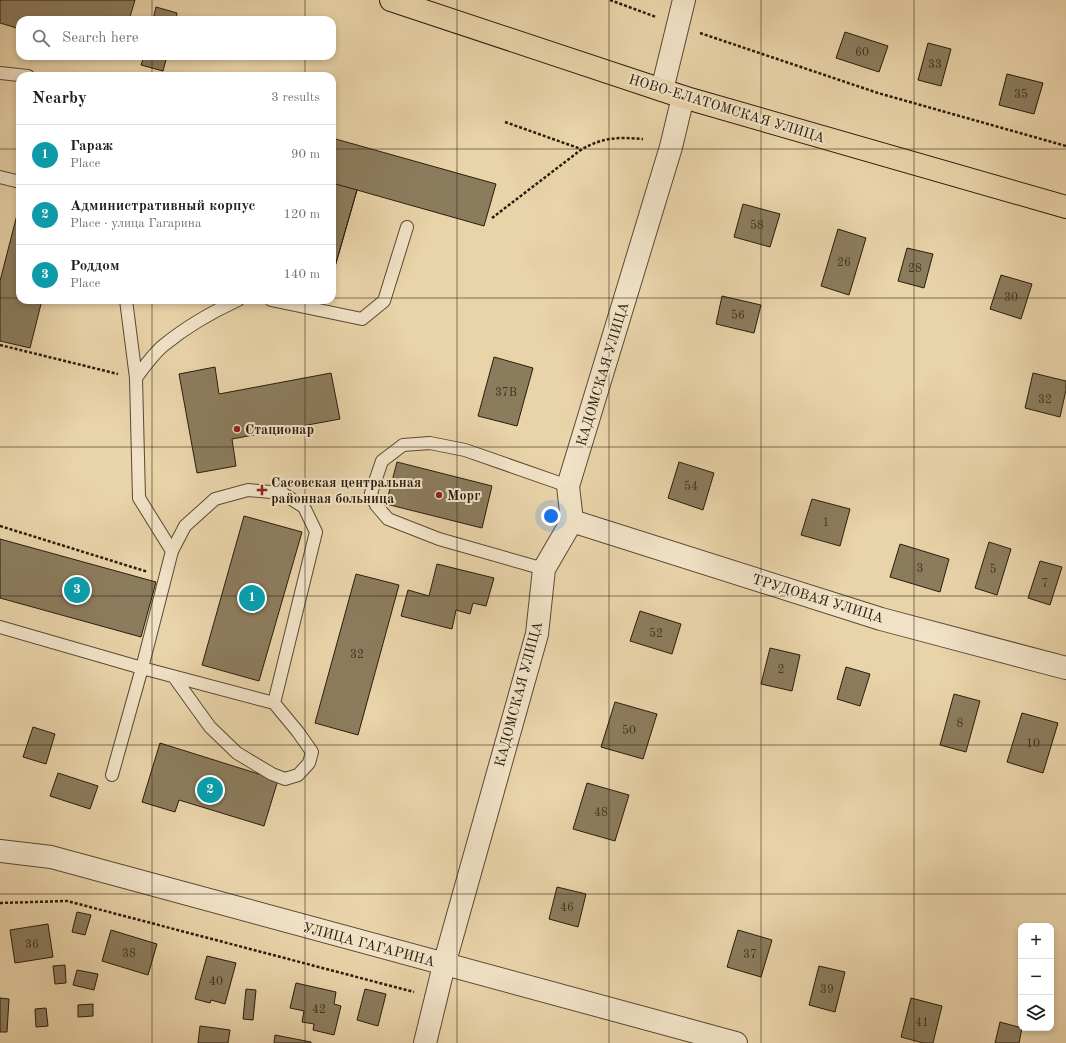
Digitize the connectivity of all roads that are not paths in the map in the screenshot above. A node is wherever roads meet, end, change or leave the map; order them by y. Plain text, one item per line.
1 (391, 0) edge
2 (684, 0) edge
3 (0, 73) edge
4 (16, 75) edge
5 (662, 90) junction
6 (684, 97) junction
7 (0, 177) edge
8 (16, 181) edge
9 (1066, 208) edge
10 (407, 226) dead end
11 (127, 304) edge
12 (230, 304) edge
13 (290, 304) edge
14 (136, 378) junction
15 (568, 486) junction
16 (572, 521) junction
17 (172, 551) junction
18 (544, 569) junction
19 (0, 627) edge
20 (142, 668) junction
21 (1066, 668) edge
22 (174, 677) junction
23 (274, 703) junction
24 (112, 775) dead end
25 (0, 851) edge
26 (444, 965) junction
27 (425, 1043) edge
28 (736, 1043) edge

1 - 5 main road, НОВО-ЕЛАТОМСКАЯ УЛИЦА
2 - 5 street
3 - 4 lane
5 - 6 main road, НОВО-ЕЛАТОМСКАЯ УЛИЦА
6 - 9 main road, НОВО-ЕЛАТОМСКАЯ УЛИЦА
6 - 15 street, КАДОМСКАЯ УЛИЦА
7 - 8 lane
10 - 13 lane
11 - 14 lane
12 - 14 lane
14 - 17 lane
15 - 16 street, КАДОМСКАЯ УЛИЦА
15 - 18 lane
16 - 18 street, КАДОМСКАЯ УЛИЦА
16 - 21 street, ТРУДОВАЯ УЛИЦА
17 - 20 lane
17 - 23 lane
18 - 26 street, КАДОМСКАЯ УЛИЦА
19 - 20 lane
20 - 22 lane
20 - 24 lane
22 - 23 lane
22 - 23 lane
25 - 26 street, УЛИЦА ГАГАРИНА
26 - 27 street, КАДОМСКАЯ УЛИЦА
26 - 28 street, УЛИЦА ГАГАРИНА

